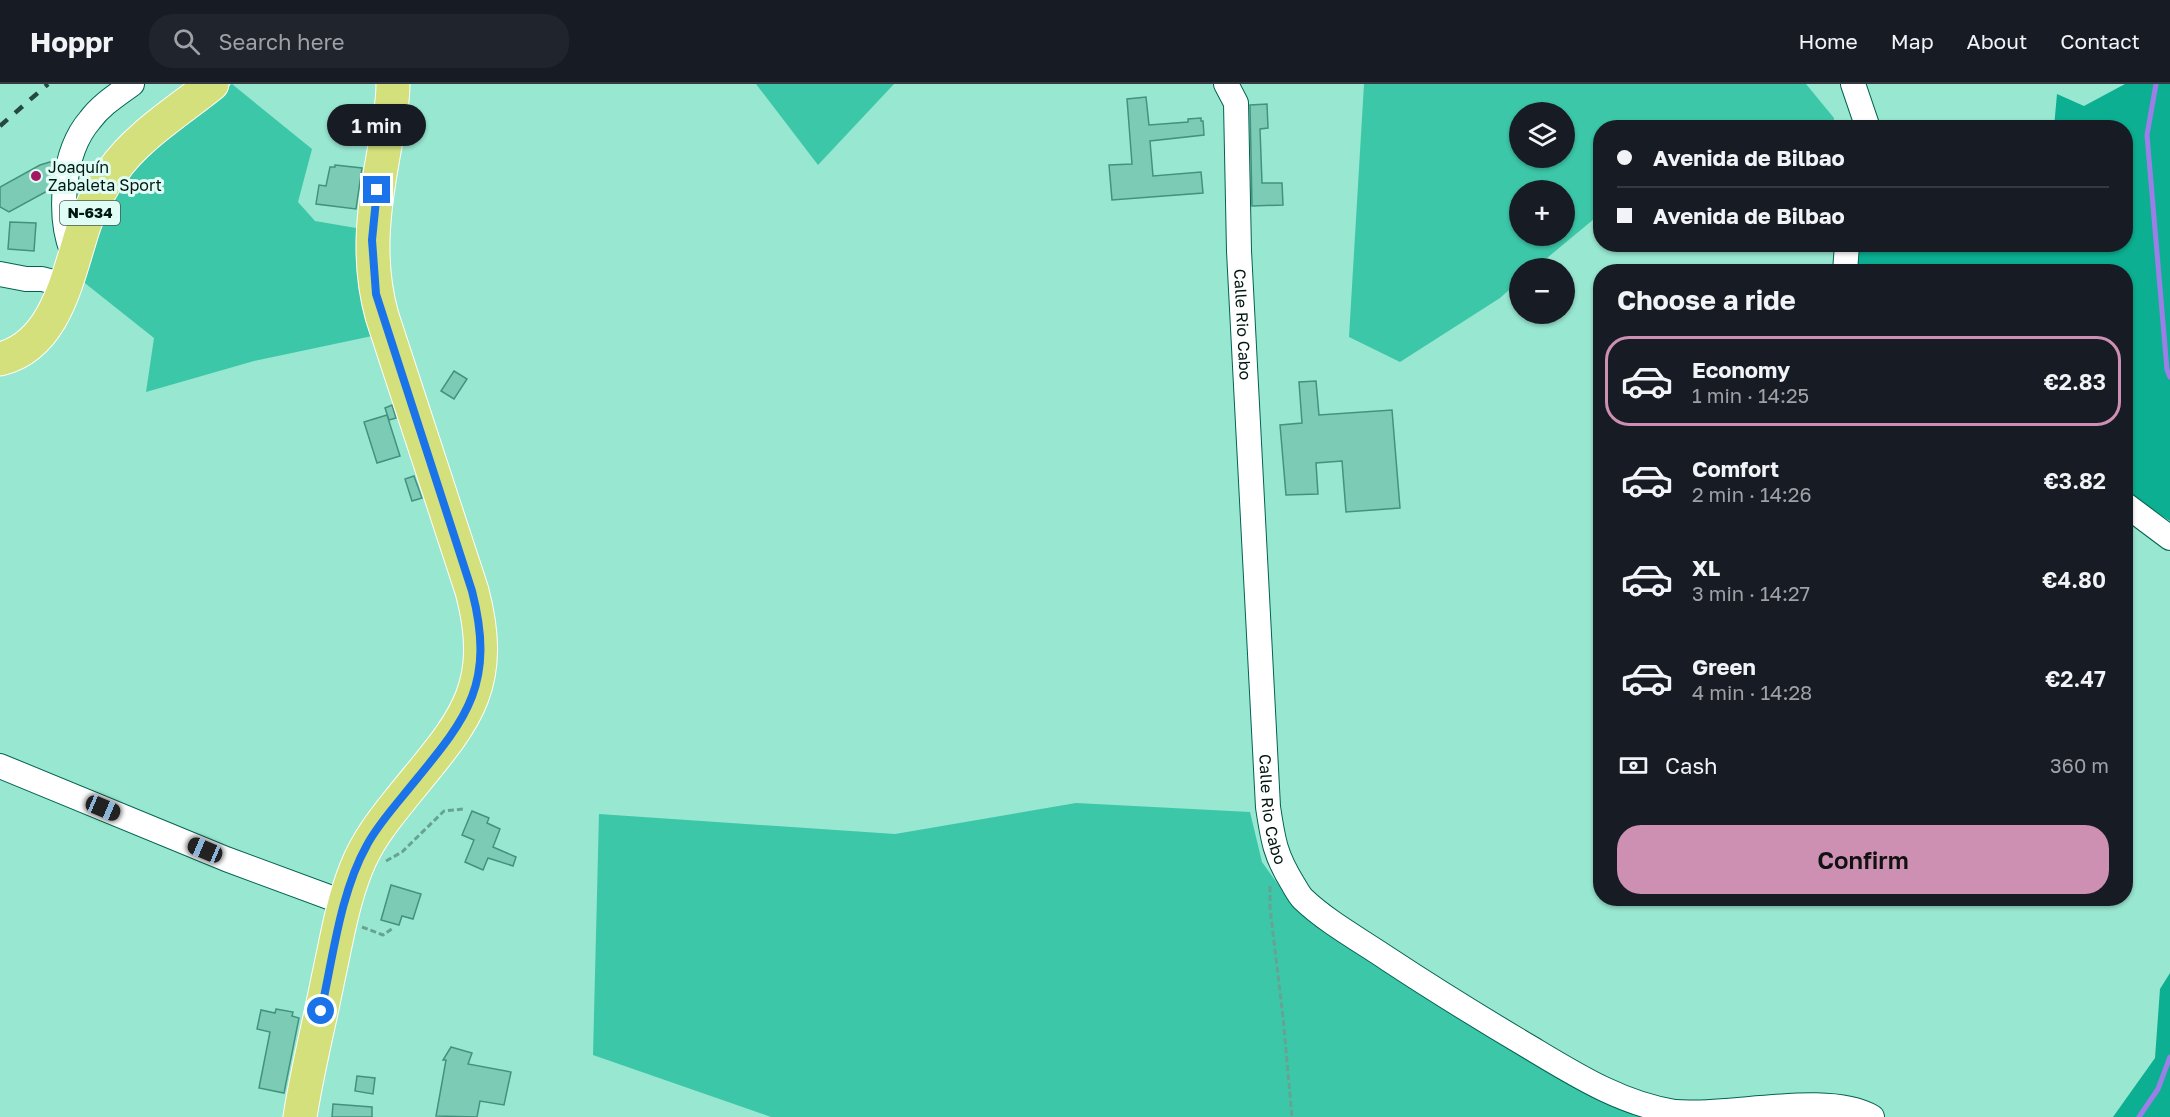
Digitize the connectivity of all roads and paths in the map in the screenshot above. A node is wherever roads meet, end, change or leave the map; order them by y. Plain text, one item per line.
1 (132, 84) edge
2 (212, 84) edge
3 (1226, 84) edge
4 (1832, 84) edge
5 (1855, 89) edge
6 (394, 91) edge
7 (1865, 120) edge
8 (70, 271) junction
9 (0, 274) edge
10 (0, 359) edge
11 (2133, 510) edge
12 (2170, 538) edge
13 (0, 766) edge
14 (464, 810) dead end
15 (362, 856) junction
16 (1270, 885) dead end
17 (343, 910) junction
18 (393, 928) dead end
19 (300, 1117) edge
20 (1292, 1117) edge
21 (1872, 1117) edge

1 - 8 street
2 - 8 highway, N-634
3 - 21 street, Calle Rio Cabo
4 - 5 street
5 - 7 street
6 - 15 highway
8 - 9 street
8 - 10 highway, N-634
11 - 12 street
13 - 17 street
14 - 15 path
15 - 17 highway
16 - 20 path
17 - 18 path
17 - 19 highway

